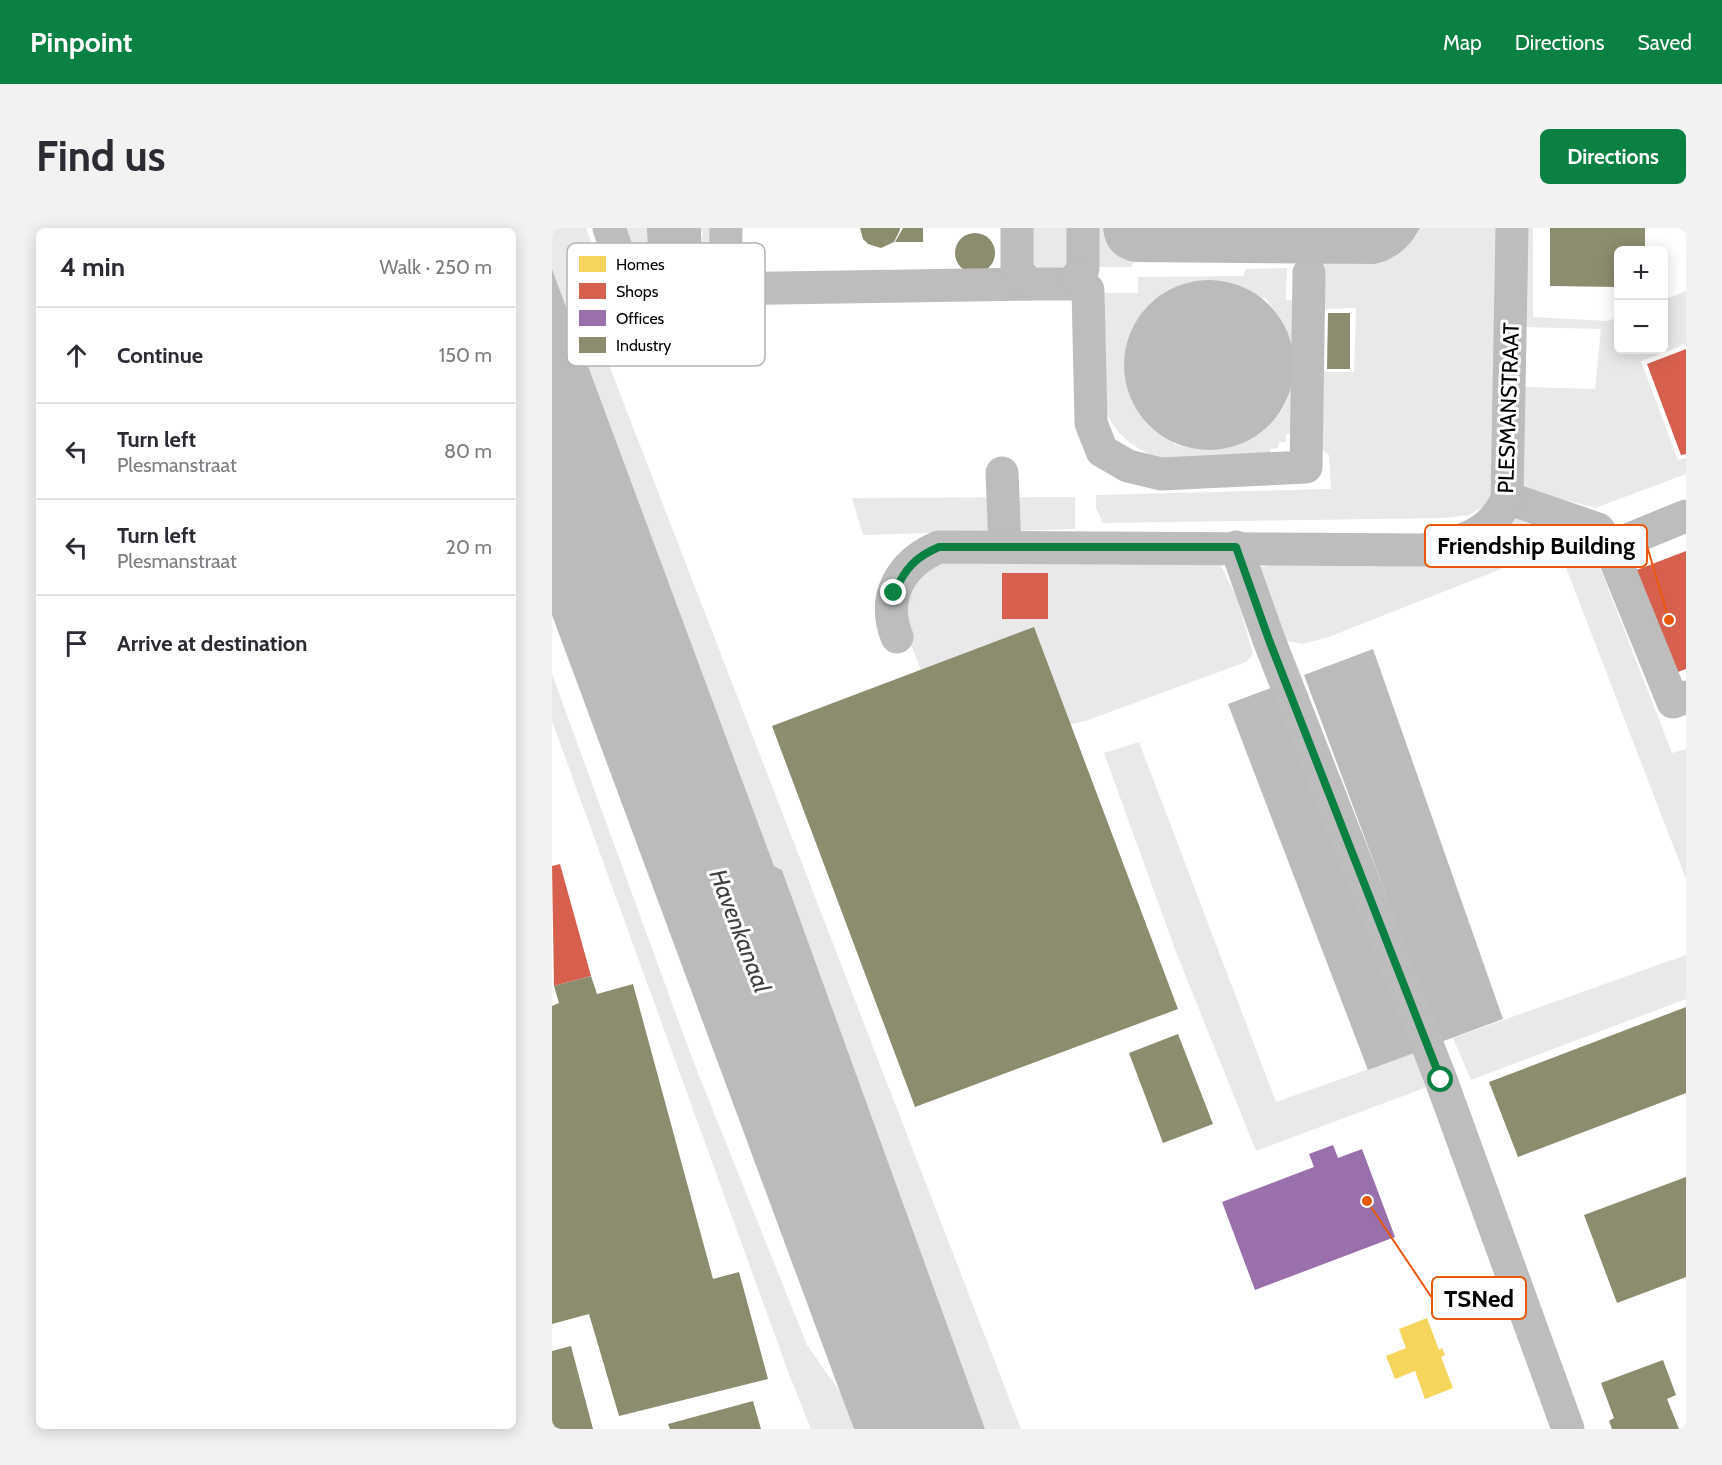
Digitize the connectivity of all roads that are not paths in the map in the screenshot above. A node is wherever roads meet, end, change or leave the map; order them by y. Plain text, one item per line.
1 (609, 228) edge
2 (726, 228) edge
3 (1017, 228) edge
4 (1083, 228) edge
5 (1512, 228) edge
6 (614, 243) edge
7 (726, 243) edge
8 (1309, 273) dead end
9 (1076, 278) junction
10 (1030, 284) junction
11 (765, 288) edge
12 (1002, 473) dead end
13 (1507, 498) junction
14 (1686, 516) edge
15 (1005, 547) junction
16 (1236, 547) junction
17 (1610, 547) junction
18 (897, 637) dead end
19 (1686, 697) edge
20 (1568, 1429) edge

1 - 6 street
2 - 7 street
3 - 10 street
4 - 9 street
5 - 13 street, PLESMANSTRAAT
8 - 9 street
9 - 10 street
10 - 11 street
12 - 15 street
13 - 16 street, PLESMANSTRAAT
13 - 17 street
14 - 17 street
15 - 16 street, PLESMANSTRAAT
15 - 18 street, PLESMANSTRAAT
16 - 20 street
17 - 19 street

